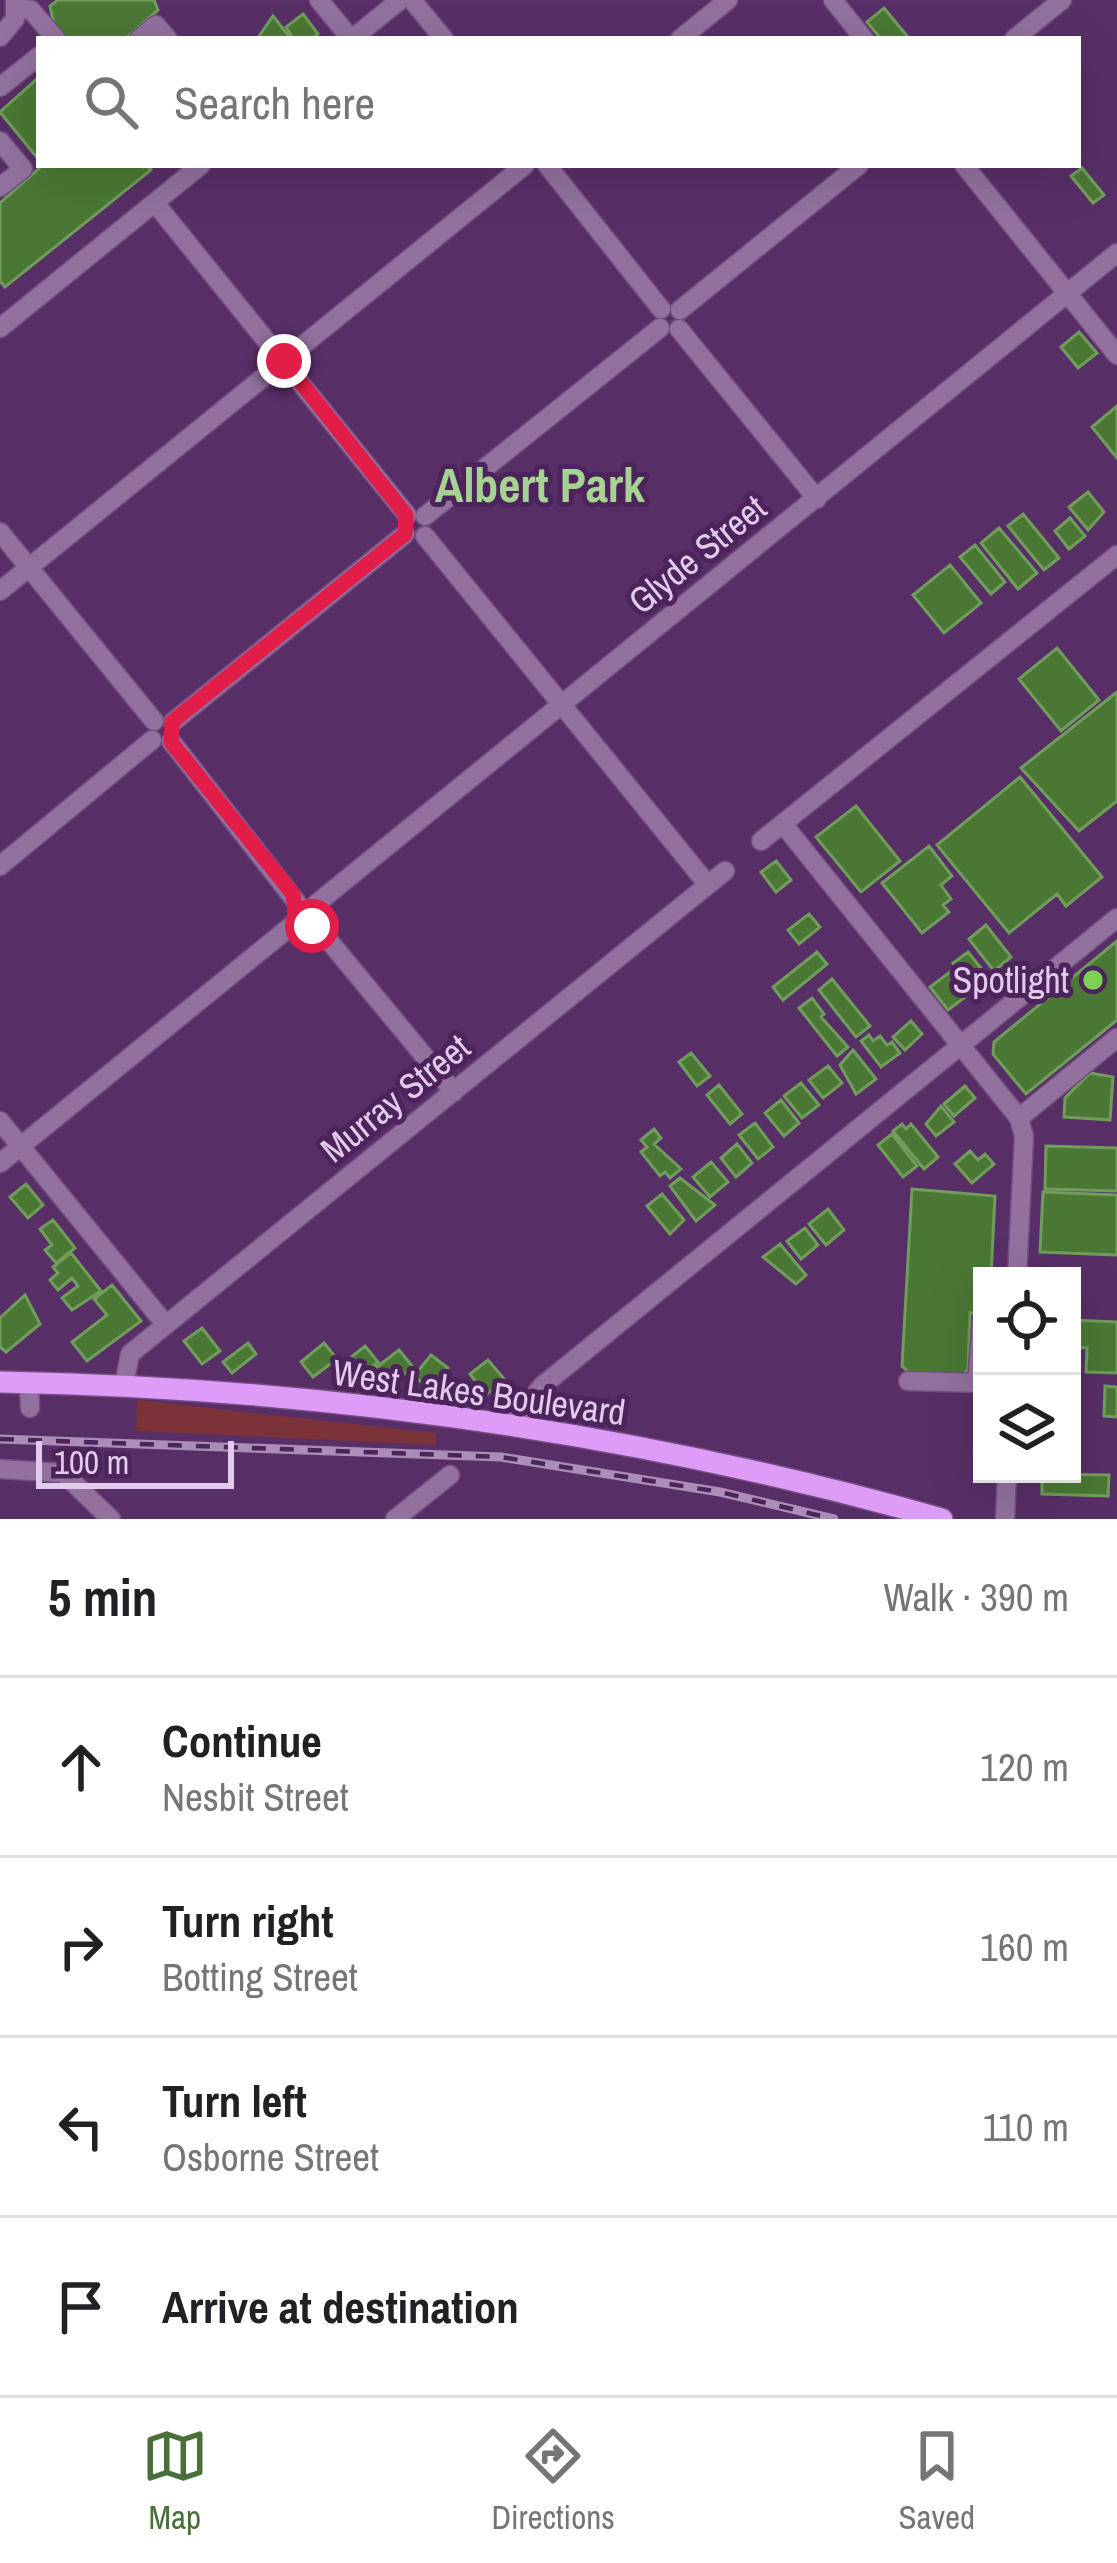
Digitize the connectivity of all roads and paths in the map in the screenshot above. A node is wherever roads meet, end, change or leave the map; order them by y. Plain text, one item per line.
1 (319, 0) edge
2 (400, 0) edge
3 (412, 0) edge
4 (728, 0) edge
5 (833, 0) edge
6 (1062, 0) edge
7 (15, 4) edge
8 (53, 36) edge
9 (143, 36) edge
10 (165, 36) edge
11 (349, 36) edge
12 (355, 36) edge
13 (442, 36) edge
14 (684, 36) edge
15 (862, 36) edge
16 (1018, 36) edge
17 (0, 37) edge
18 (36, 58) edge
19 (0, 87) edge
20 (0, 141) edge
21 (196, 168) edge
22 (521, 168) edge
23 (549, 168) edge
24 (855, 168) edge
25 (966, 168) edge
26 (0, 187) edge
27 (155, 203) junction
28 (1117, 253) edge
29 (1068, 293) junction
30 (670, 319) junction
31 (0, 328) edge
32 (1117, 355) edge
33 (284, 361) junction
34 (817, 499) junction
35 (415, 525) junction
36 (0, 532) edge
37 (1117, 555) edge
38 (29, 568) junction
39 (0, 591) edge
40 (563, 707) junction
41 (162, 731) junction
42 (783, 824) junction
43 (760, 842) dead end
44 (0, 866) edge
45 (725, 872) dead end
46 (708, 885) junction
47 (306, 913) junction
48 (1117, 917) edge
49 (1117, 1038) edge
50 (961, 1046) junction
51 (454, 1092) junction
52 (1019, 1118) junction
53 (0, 1121) edge
54 (21, 1146) junction
55 (0, 1163) edge
56 (1017, 1267) edge
57 (166, 1325) junction
58 (908, 1381) dead end
59 (0, 1382) edge
60 (29, 1383) junction
61 (973, 1383) edge
62 (124, 1384) junction
63 (30, 1408) dead end
64 (513, 1423) junction
65 (0, 1469) edge
66 (450, 1475) dead end
67 (1007, 1483) edge
68 (111, 1519) edge
69 (395, 1519) edge
70 (942, 1519) edge
71 (1005, 1519) edge

1 - 11 street
2 - 12 street
3 - 13 street
4 - 14 street
5 - 15 street
6 - 16 street
7 - 8 street
7 - 17 street
9 - 10 street
18 - 19 street
20 - 26 street
21 - 27 street
22 - 33 street
23 - 30 street
24 - 30 street
25 - 29 street
27 - 31 street
27 - 33 street
28 - 29 street, Glyde Street
29 - 32 street
29 - 34 street, Glyde Street
30 - 34 street
30 - 35 street
33 - 35 street
33 - 38 street
34 - 40 street, Glyde Street
35 - 40 street
35 - 41 street
36 - 38 street
37 - 42 street
38 - 39 street
38 - 41 street
40 - 46 street
40 - 47 street, Glyde Street
41 - 44 street
41 - 47 street
42 - 43 street
42 - 50 street
45 - 46 street, Murray Street
46 - 51 street, Murray Street
47 - 51 street
47 - 54 street, Glyde Street
48 - 50 street
49 - 52 street
50 - 52 street
50 - 64 street
51 - 57 street, Murray Street
52 - 56 street
53 - 54 street
54 - 55 street, Glyde Street
54 - 57 street
57 - 62 street, Murray Street
58 - 61 street
59 - 60 main road, West Lakes Boulevard
60 - 62 main road, West Lakes Boulevard
60 - 63 street
62 - 64 main road, West Lakes Boulevard
64 - 70 main road, West Lakes Boulevard
65 - 68 street
66 - 69 street
67 - 71 street

